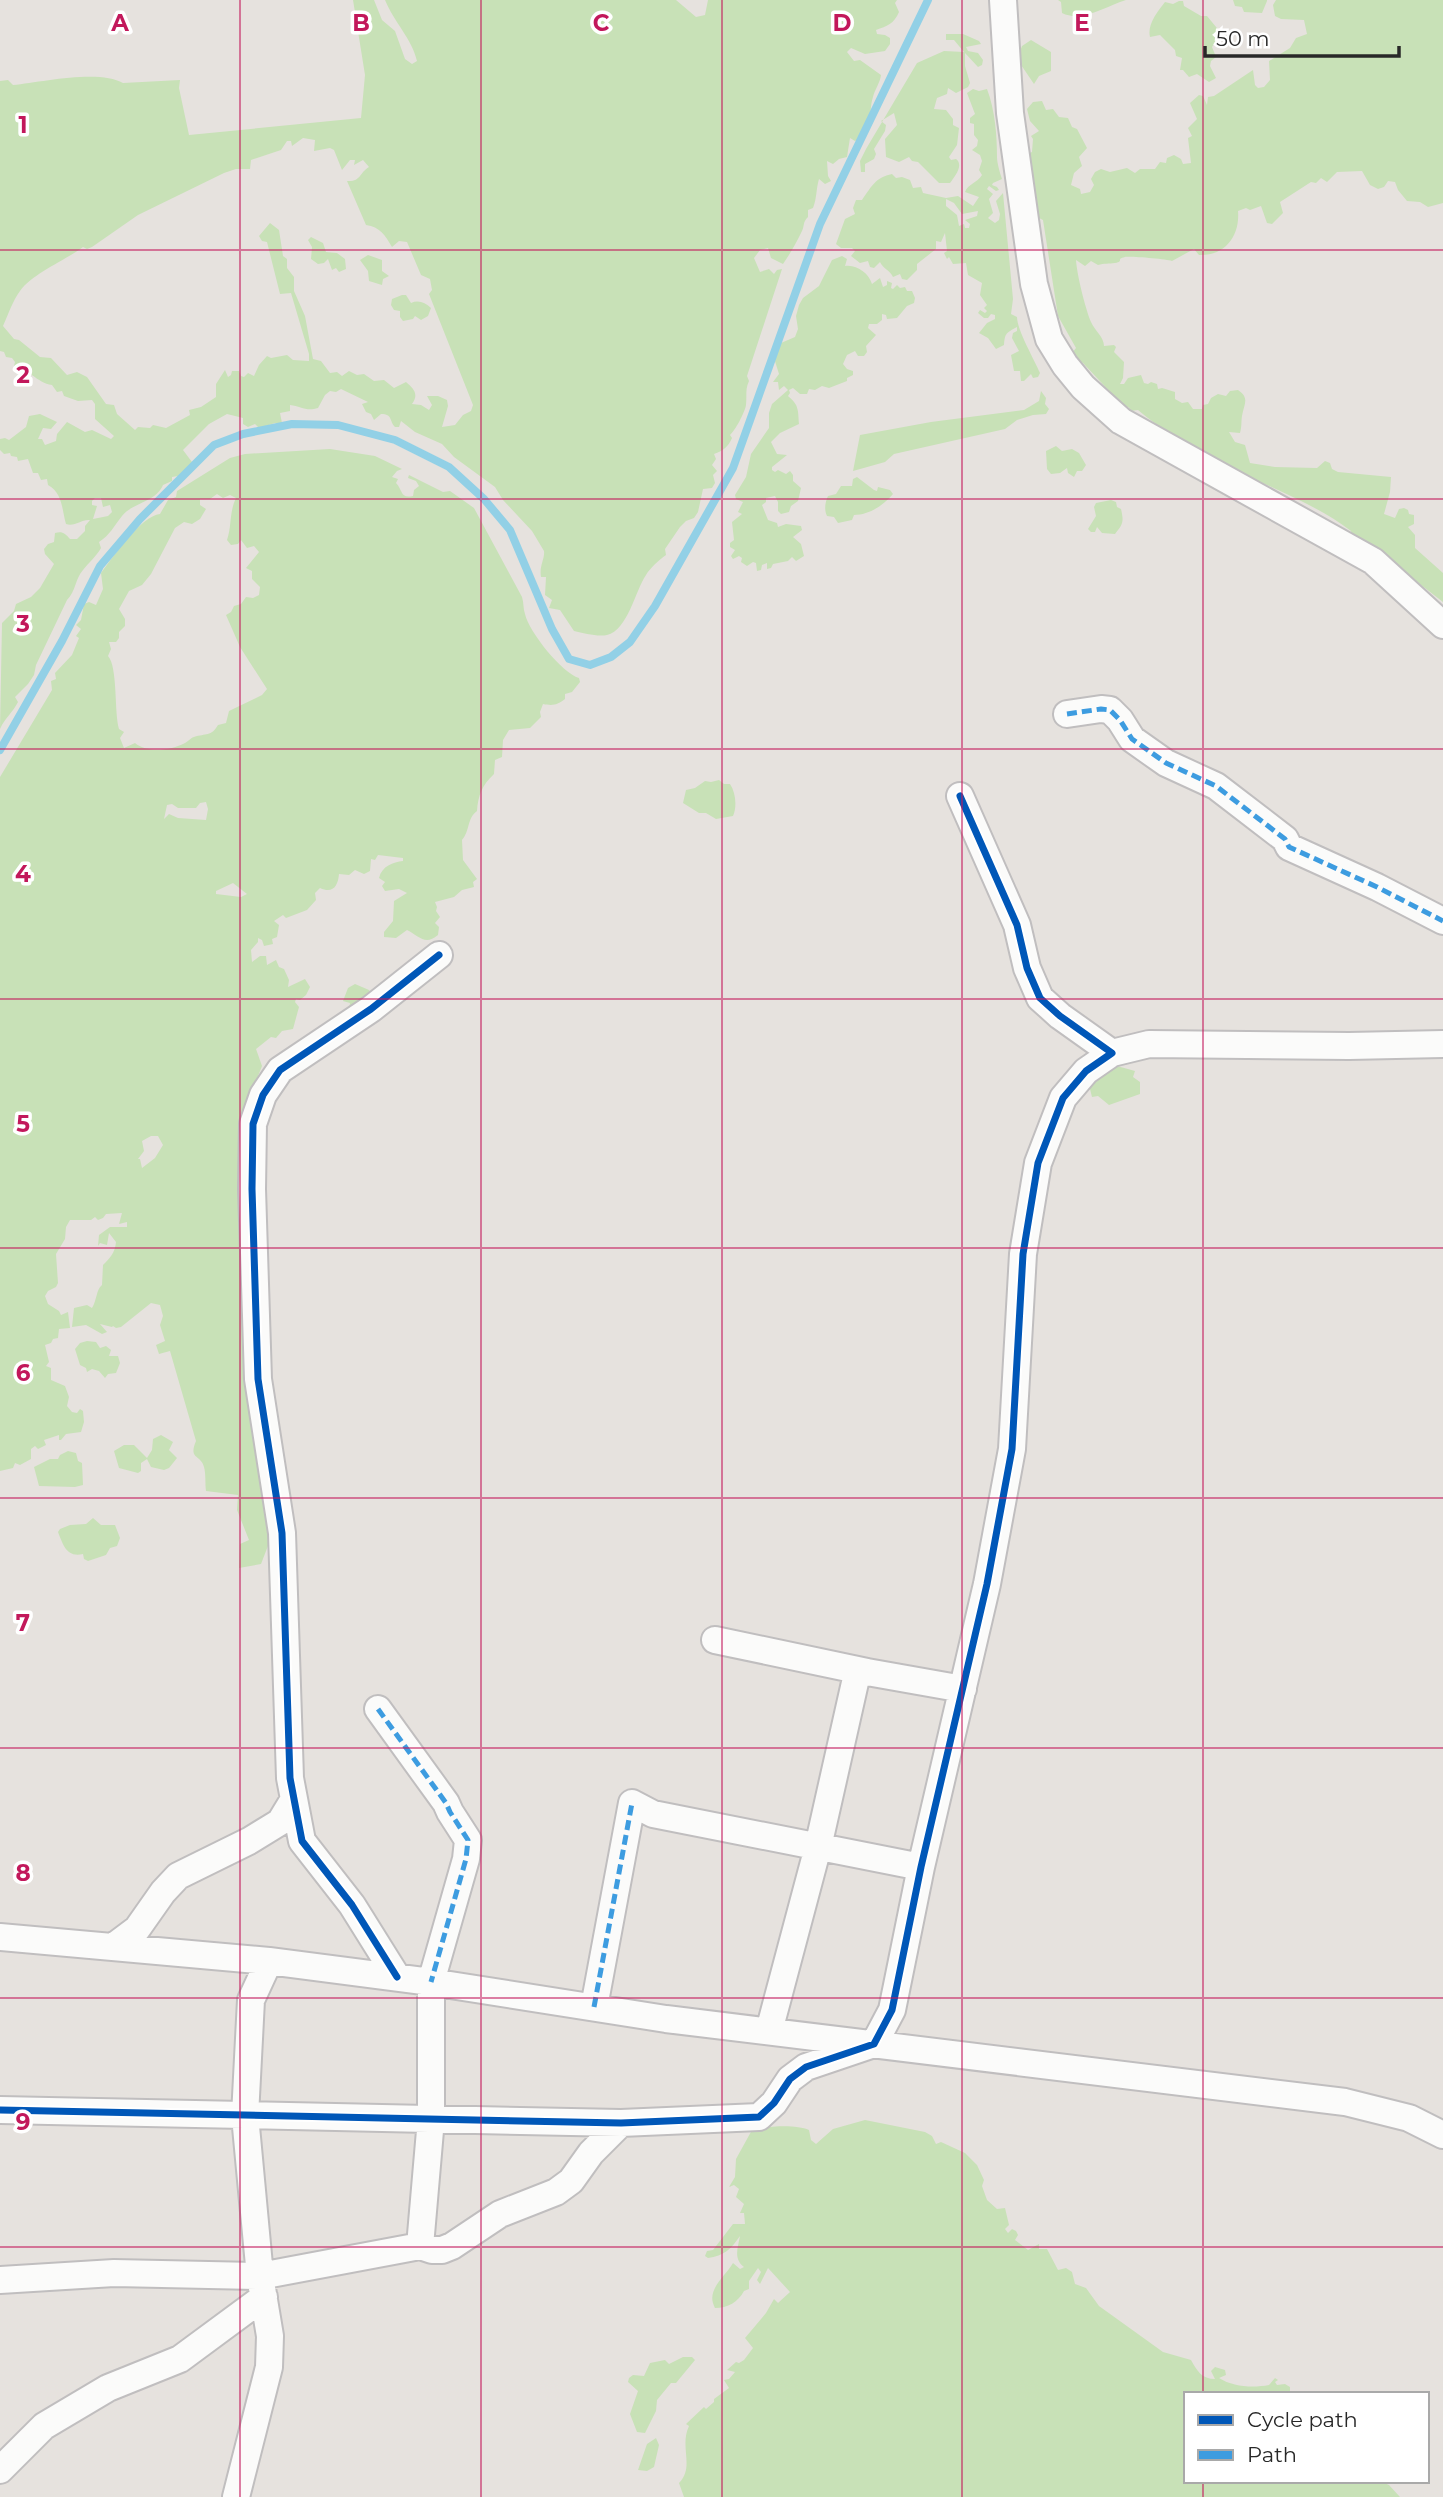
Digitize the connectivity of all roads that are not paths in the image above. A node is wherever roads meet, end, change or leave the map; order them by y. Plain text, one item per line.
1 (1003, 0) edge
2 (1443, 625) edge
3 (1067, 714) dead end
4 (960, 796) dead end
5 (1443, 921) edge
6 (439, 955) dead end
7 (1443, 1044) edge
8 (1112, 1053) junction
9 (715, 1640) dead end
10 (856, 1672) junction
11 (963, 1689) junction
12 (378, 1709) dead end
13 (294, 1799) junction
14 (818, 1847) junction
15 (921, 1867) junction
16 (0, 1937) edge
17 (113, 1947) junction
18 (269, 1961) junction
19 (397, 1977) junction
20 (431, 1982) junction
21 (594, 2007) junction
22 (769, 2032) junction
23 (874, 2044) junction
24 (0, 2110) edge
25 (245, 2116) junction
26 (431, 2119) junction
27 (621, 2123) junction
28 (1443, 2135) edge
29 (420, 2246) junction
30 (0, 2280) edge
31 (262, 2287) junction
32 (0, 2470) edge
33 (236, 2497) edge

1 - 2 street
3 - 5 street
4 - 8 street
6 - 13 street
7 - 8 street
8 - 11 street
9 - 10 street
10 - 11 street
10 - 14 street
11 - 15 street
12 - 20 street
13 - 17 street
13 - 19 street
14 - 15 street
14 - 21 street
14 - 22 street
15 - 23 street
16 - 17 street
17 - 18 street
18 - 19 street
18 - 25 street
19 - 20 street
20 - 21 street
20 - 26 street
21 - 22 street
22 - 23 street
23 - 27 street
23 - 28 street
24 - 25 street
25 - 26 street
25 - 31 street
26 - 27 street
26 - 29 street
27 - 29 street
29 - 31 street
30 - 31 street
31 - 32 street
31 - 33 street

